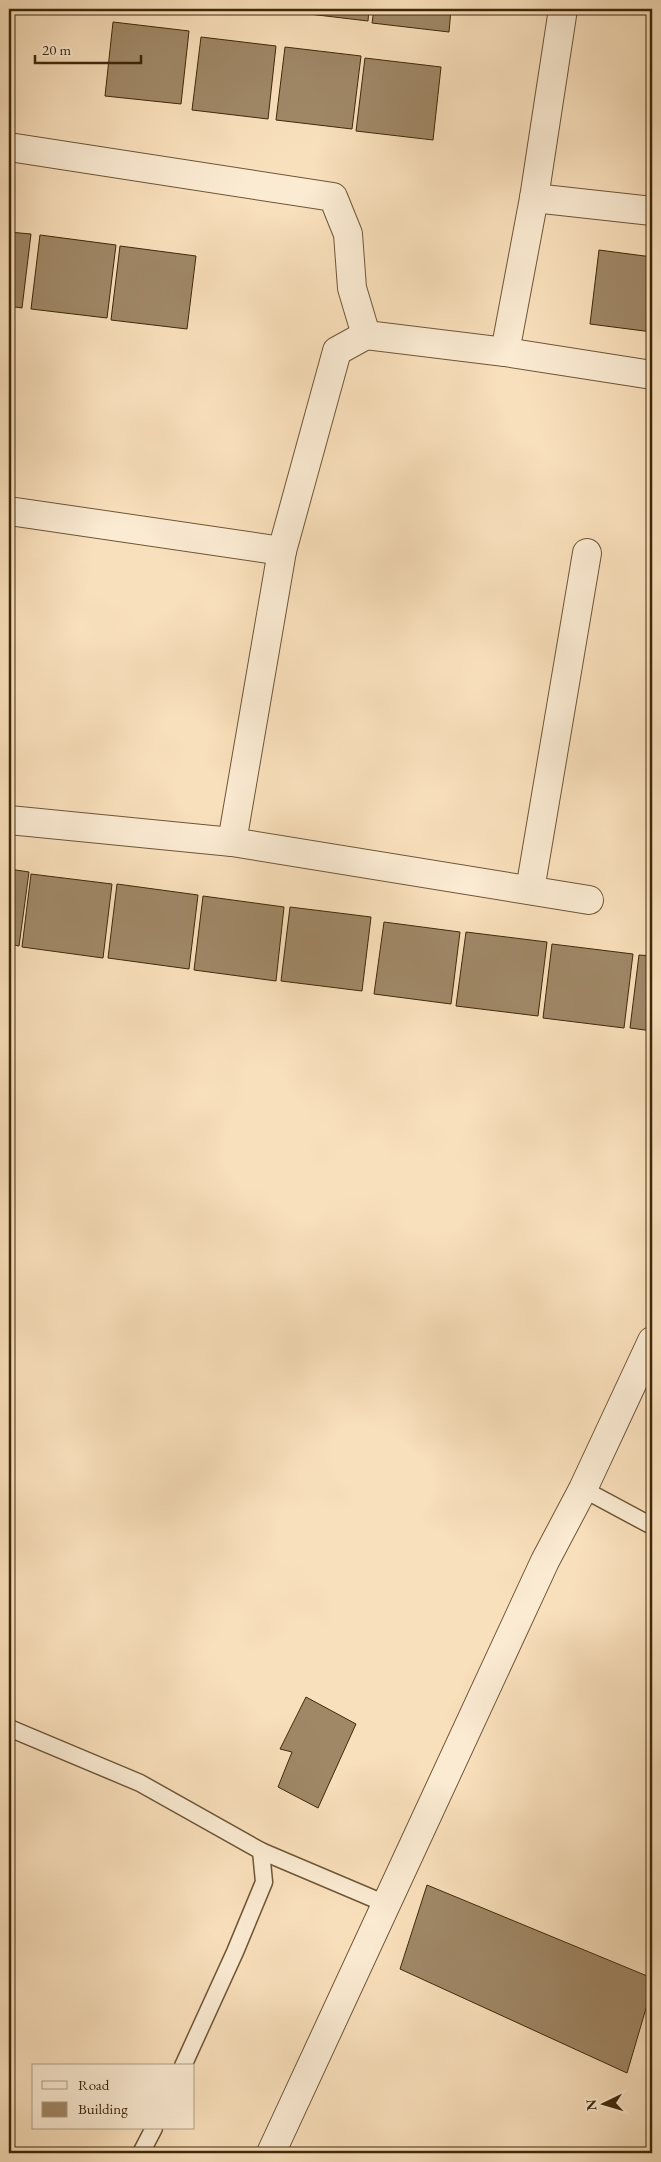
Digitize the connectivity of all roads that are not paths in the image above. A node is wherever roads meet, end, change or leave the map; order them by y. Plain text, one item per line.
1 (563, 9) edge
2 (9, 147) edge
3 (534, 198) junction
4 (652, 211) edge
5 (366, 335) junction
6 (506, 352) junction
7 (652, 375) edge
8 (9, 511) edge
9 (282, 551) junction
10 (587, 553) dead end
11 (9, 820) edge
12 (232, 842) junction
13 (530, 890) junction
14 (589, 900) dead end
15 (652, 1341) edge
16 (582, 1489) junction
17 (652, 1526) edge
18 (9, 1728) edge
19 (261, 1851) junction
20 (386, 1904) junction
21 (184, 2064) edge
22 (153, 2130) edge
23 (141, 2153) edge
24 (271, 2153) edge

1 - 3 street
2 - 5 street
3 - 4 street
3 - 6 street
5 - 6 street
5 - 9 street
6 - 7 street
8 - 9 street
9 - 12 street
10 - 13 street
11 - 12 street
12 - 13 street
13 - 14 street
15 - 16 street
16 - 17 lane
16 - 20 street
18 - 19 lane
19 - 20 lane
19 - 21 lane
20 - 24 street
22 - 23 lane

